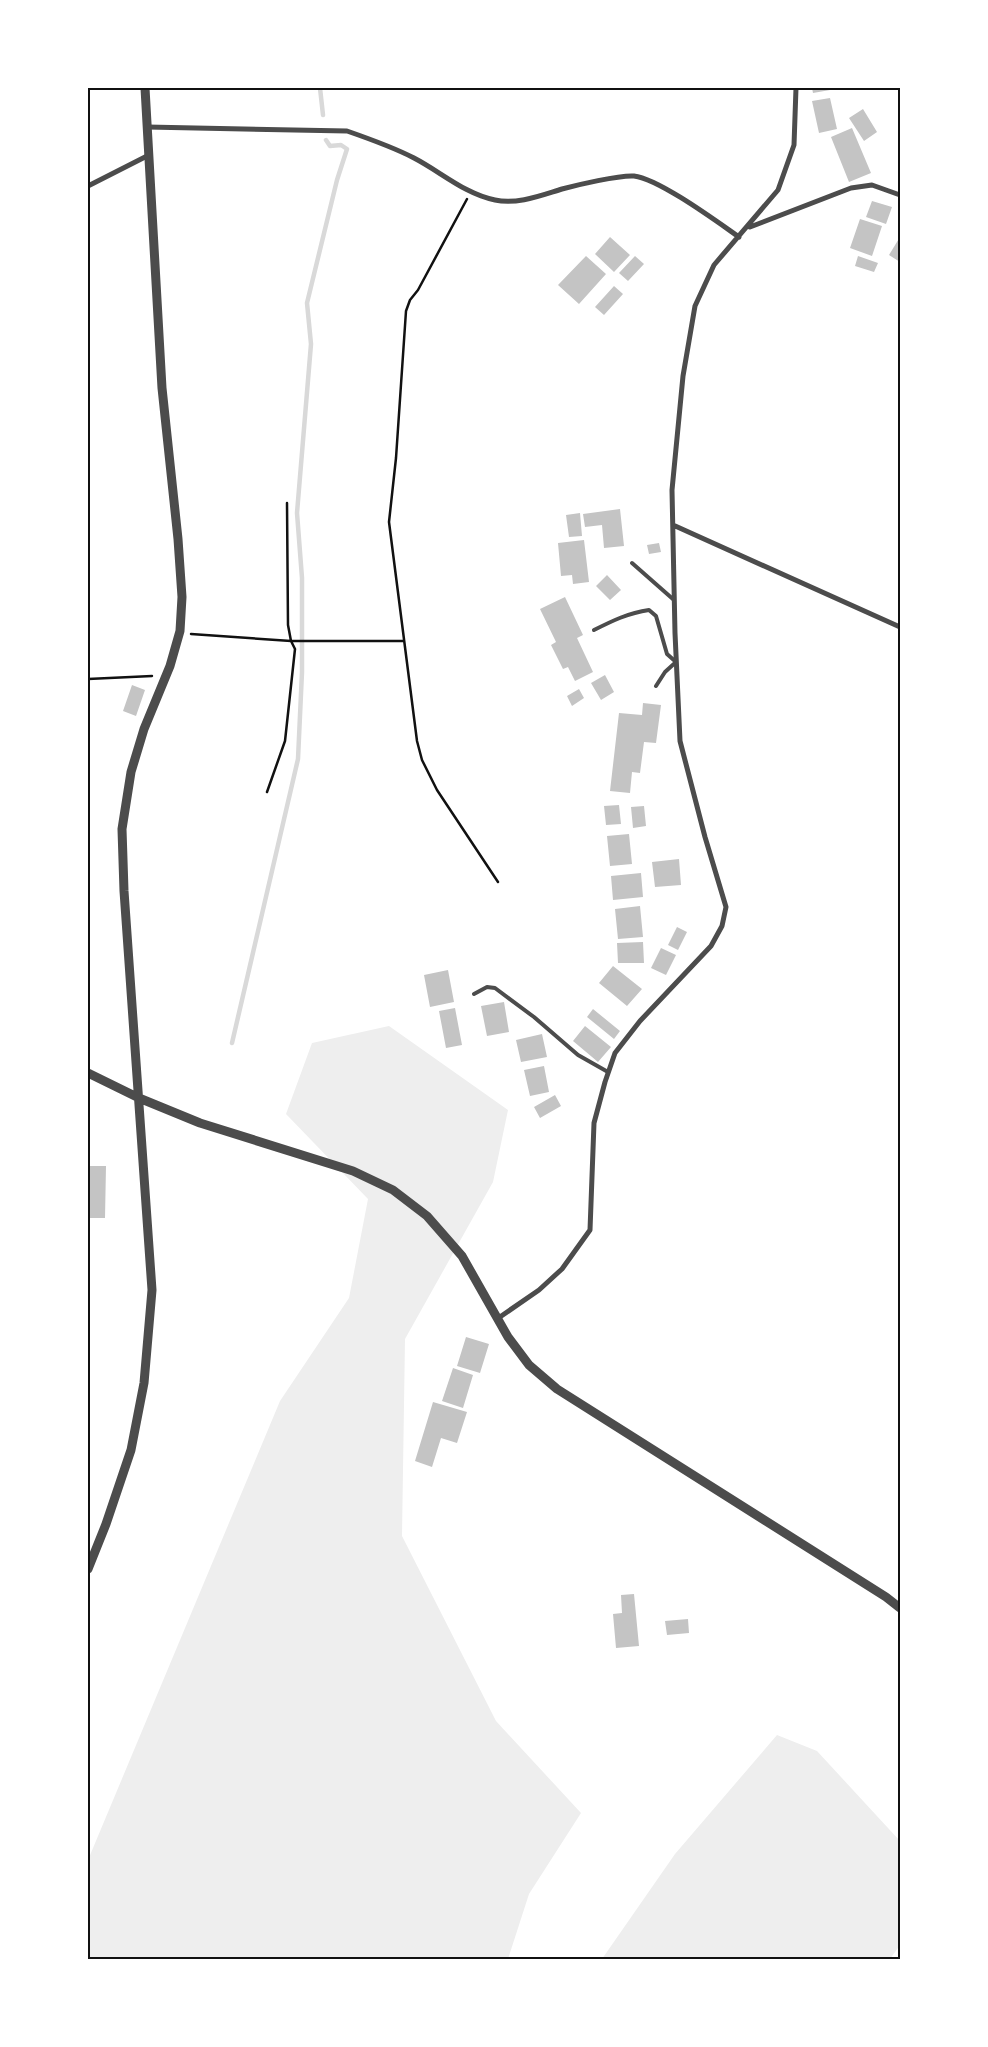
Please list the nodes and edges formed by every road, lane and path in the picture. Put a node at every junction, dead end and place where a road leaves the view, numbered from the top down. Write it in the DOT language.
graph roads {
  1 [pos="145,88"];
  2 [pos="796,88"];
  3 [pos="148,127"];
  4 [pos="149,155"];
  5 [pos="88,186"];
  6 [pos="471,191"];
  7 [pos="900,195"];
  8 [pos="747,228"];
  9 [pos="739,237"];
  10 [pos="287,503"];
  11 [pos="673,525"];
  12 [pos="632,563"];
  13 [pos="674,600"];
  14 [pos="900,628"];
  15 [pos="594,630"];
  16 [pos="180,631"];
  17 [pos="291,641"];
  18 [pos="403,641"];
  19 [pos="676,662"];
  20 [pos="166,676"];
  21 [pos="88,679"];
  22 [pos="656,686"];
  23 [pos="268,792"];
  24 [pos="498,882"];
  25 [pos="474,994"];
  26 [pos="608,1072"];
  27 [pos="88,1073"];
  28 [pos="138,1098"];
  29 [pos="497,1319"];
  30 [pos="88,1569"];
  31 [pos="900,1608"];
  1 -- 3 [label="street"];
  2 -- 8 [label="street"];
  3 -- 4 [label="street"];
  3 -- 6 [label="street"];
  4 -- 5 [label="street"];
  4 -- 16 [label="street"];
  6 -- 9 [label="street"];
  6 -- 18 [label="path"];
  7 -- 8 [label="street"];
  8 -- 9 [label="street"];
  9 -- 11 [label="street"];
  10 -- 17 [label="path"];
  11 -- 13 [label="street"];
  11 -- 14 [label="street"];
  12 -- 13 [label="lane"];
  13 -- 19 [label="street"];
  15 -- 19 [label="lane"];
  16 -- 17 [label="path"];
  16 -- 20 [label="street"];
  17 -- 18 [label="path"];
  17 -- 23 [label="path"];
  18 -- 24 [label="path"];
  19 -- 22 [label="lane"];
  19 -- 26 [label="street"];
  20 -- 21 [label="path"];
  20 -- 28 [label="street"];
  25 -- 26 [label="lane"];
  26 -- 29 [label="street"];
  27 -- 28 [label="street"];
  28 -- 29 [label="street"];
  28 -- 30 [label="street"];
  29 -- 31 [label="street"];
}
